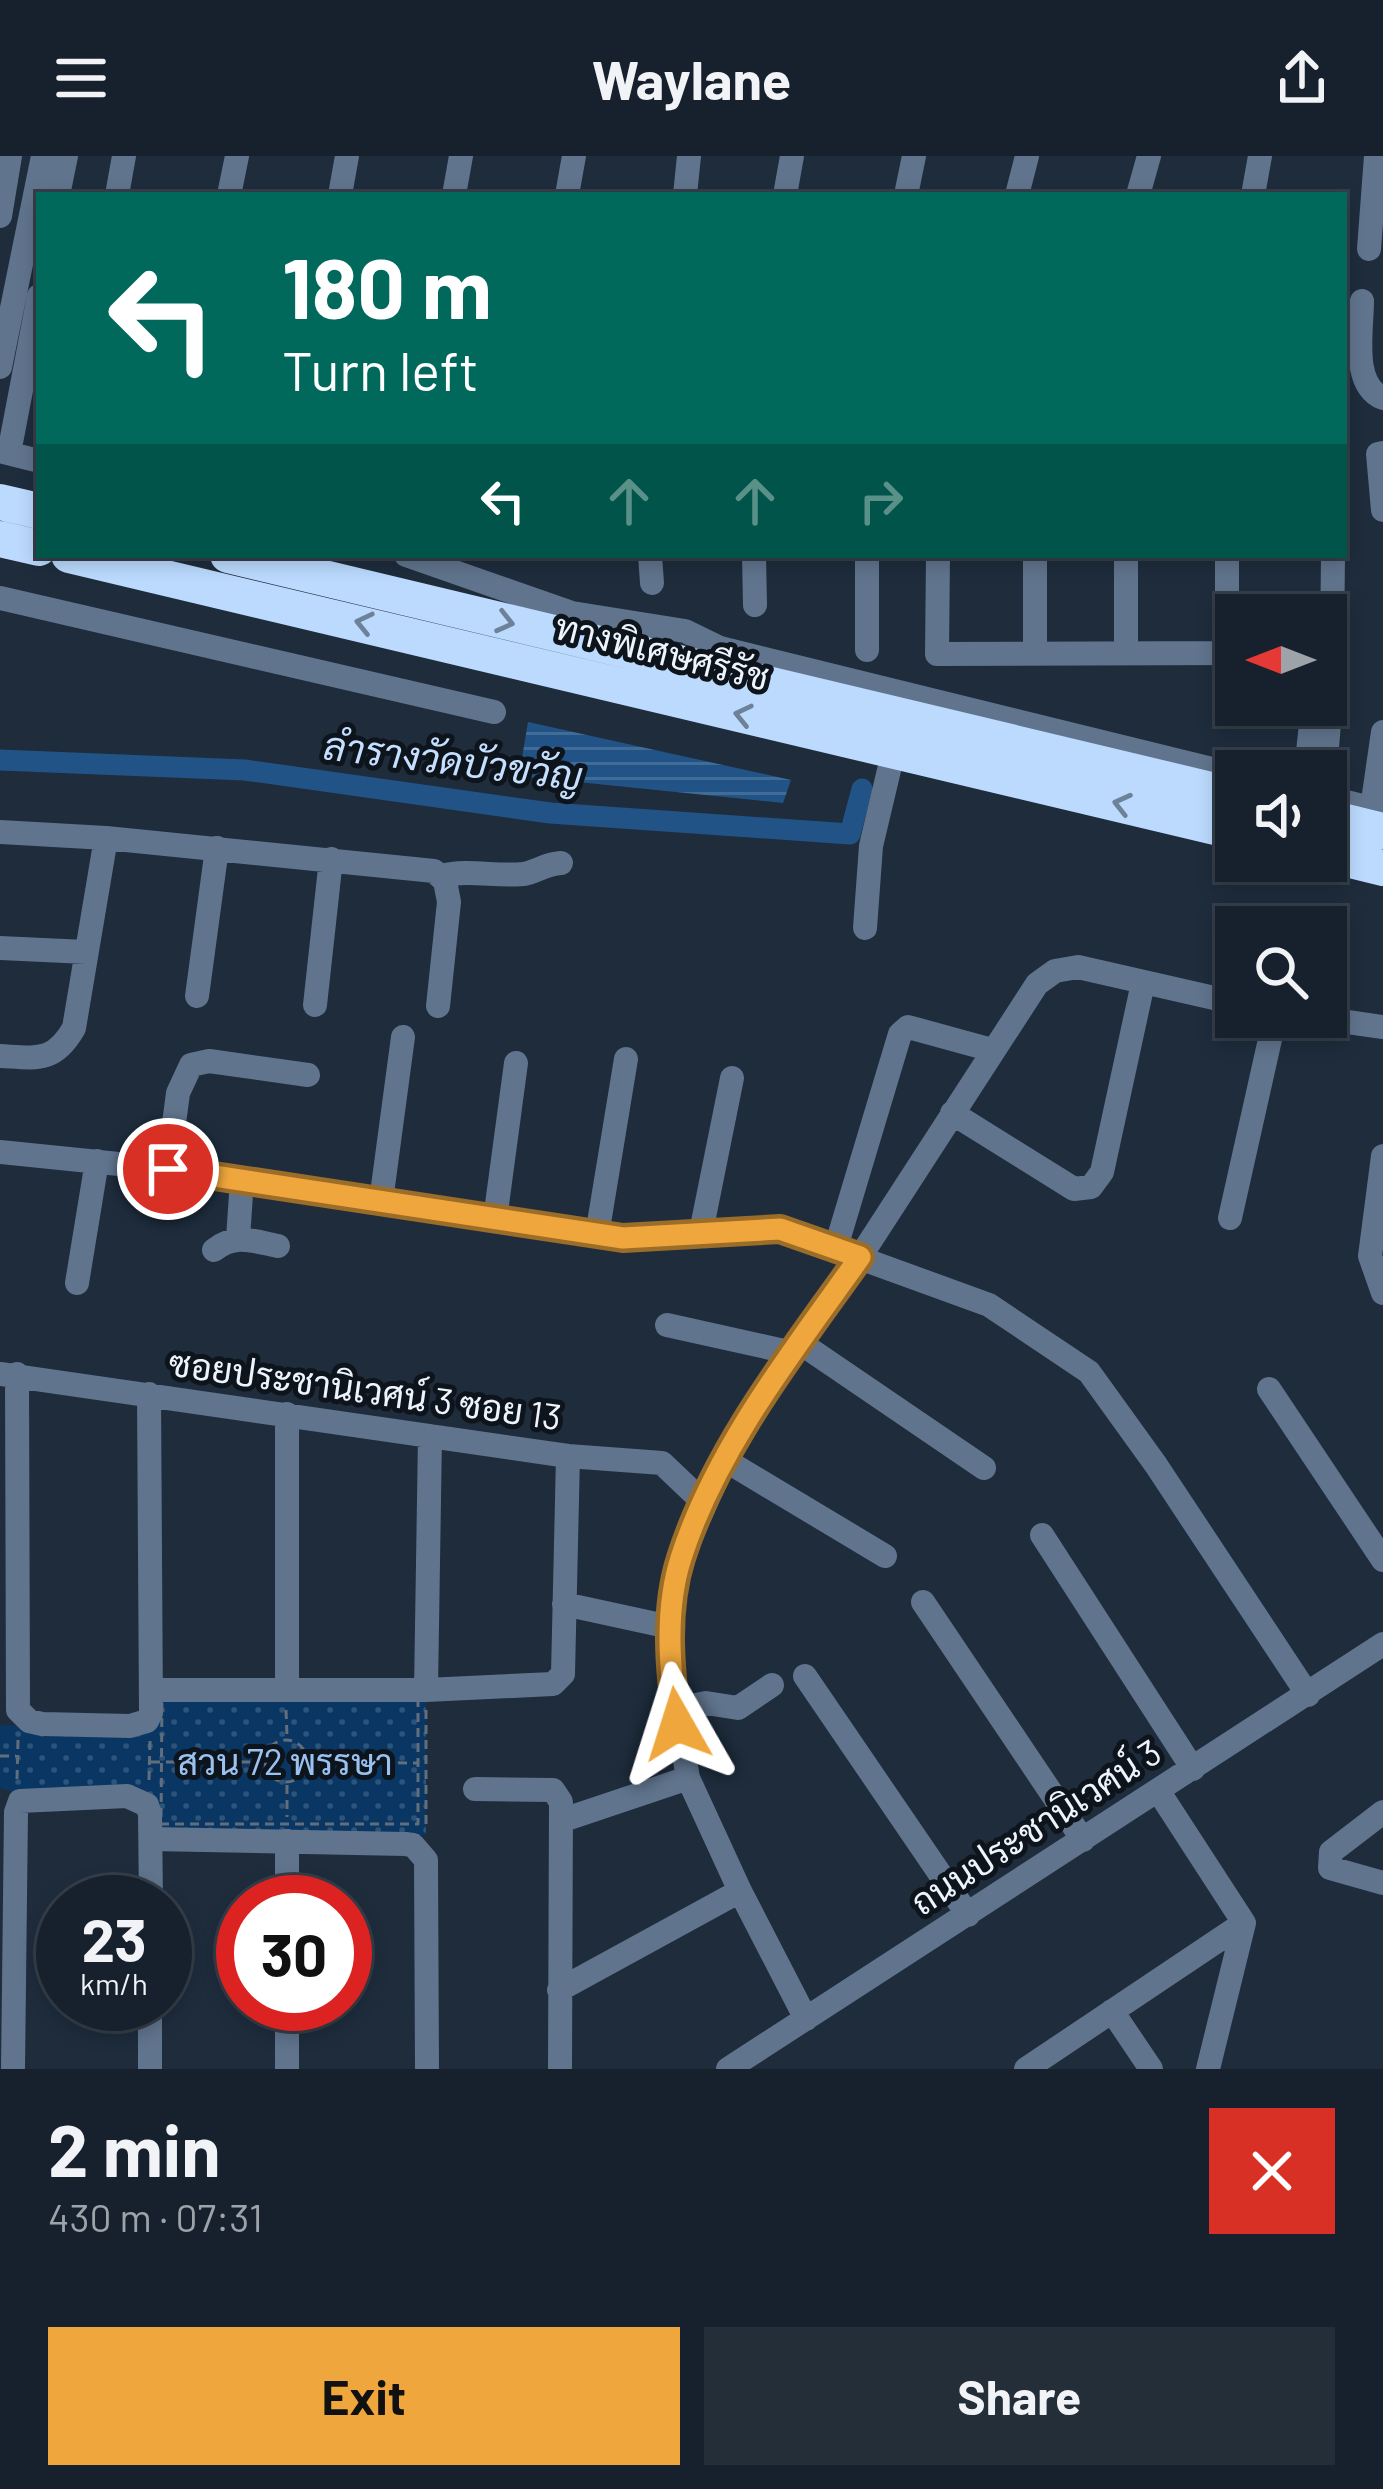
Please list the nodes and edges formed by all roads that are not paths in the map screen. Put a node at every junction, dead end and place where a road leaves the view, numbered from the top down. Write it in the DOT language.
graph roads {
  1 [pos="10,156"];
  2 [pos="43,156"];
  3 [pos="66,156"];
  4 [pos="124,156"];
  5 [pos="237,156"];
  6 [pos="347,156"];
  7 [pos="461,156"];
  8 [pos="574,156"];
  9 [pos="689,156"];
  10 [pos="792,156"];
  11 [pos="914,156"];
  12 [pos="1027,156"];
  13 [pos="1149,156"];
  14 [pos="1260,156"];
  15 [pos="1376,156"];
  16 [pos="3,184"];
  17 [pos="59,192"];
  18 [pos="118,192"];
  19 [pos="230,192"];
  20 [pos="341,192"];
  21 [pos="455,192"];
  22 [pos="568,192"];
  23 [pos="685,192"];
  24 [pos="786,192"];
  25 [pos="907,192"];
  26 [pos="1018,192"];
  27 [pos="1139,192"];
  28 [pos="1254,192"];
  29 [pos="0,216"];
  30 [pos="1369,249"];
  31 [pos="1362,301"];
  32 [pos="36,309"];
  33 [pos="0,368"];
  34 [pos="1383,398"];
  35 [pos="4,452"];
  36 [pos="1380,454"];
  37 [pos="36,460"];
  38 [pos="1382,496"];
  39 [pos="0,502"];
  40 [pos="36,510"];
  41 [pos="0,539"];
  42 [pos="36,547"];
  43 [pos="81,558"];
  44 [pos="241,558"];
  45 [pos="415,558"];
  46 [pos="650,558"];
  47 [pos="754,558"];
  48 [pos="867,558"];
  49 [pos="938,558"];
  50 [pos="1035,558"];
  51 [pos="1126,558"];
  52 [pos="1227,558"];
  53 [pos="1333,558"];
  54 [pos="652,583"];
  55 [pos="1229,594"];
  56 [pos="1331,594"];
  57 [pos="755,605"];
  58 [pos="2,607"];
  59 [pos="867,650"];
  60 [pos="1035,653"];
  61 [pos="1126,653"];
  62 [pos="1215,653"];
  63 [pos="494,712"];
  64 [pos="1383,732"];
  65 [pos="890,766"];
  66 [pos="1215,770"];
  67 [pos="1215,791"];
  68 [pos="1347,804"];
  69 [pos="1379,816"];
  70 [pos="1347,817"];
  71 [pos="1215,827"];
  72 [pos="0,832"];
  73 [pos="106,838"];
  74 [pos="217,848"];
  75 [pos="331,859"];
  76 [pos="1347,859"];
  77 [pos="561,863"];
  78 [pos="1383,868"];
  79 [pos="441,876"];
  80 [pos="865,928"];
  81 [pos="0,948"];
  82 [pos="86,952"];
  83 [pos="1143,983"];
  84 [pos="197,996"];
  85 [pos="1215,998"];
  86 [pos="315,1005"];
  87 [pos="439,1006"];
  88 [pos="1347,1022"];
  89 [pos="1383,1027"];
  90 [pos="403,1037"];
  91 [pos="1270,1038"];
  92 [pos="992,1050"];
  93 [pos="0,1056"];
  94 [pos="626,1059"];
  95 [pos="516,1063"];
  96 [pos="308,1076"];
  97 [pos="732,1078"];
  98 [pos="952,1113"];
  99 [pos="0,1152"];
  100 [pos="1383,1156"];
  101 [pos="97,1161"];
  102 [pos="168,1169"];
  103 [pos="242,1180"];
  104 [pos="381,1202"];
  105 [pos="1230,1218"];
  106 [pos="496,1219"];
  107 [pos="701,1232"];
  108 [pos="597,1234"];
  109 [pos="238,1238"];
  110 [pos="278,1246"];
  111 [pos="214,1250"];
  112 [pos="848,1252"];
  113 [pos="77,1283"];
  114 [pos="1383,1293"];
  115 [pos="667,1324"];
  116 [pos="796,1348"];
  117 [pos="8,1374"];
  118 [pos="1269,1389"];
  119 [pos="149,1394"];
  120 [pos="287,1414"];
  121 [pos="430,1436"];
  122 [pos="568,1456"];
  123 [pos="725,1460"];
  124 [pos="984,1468"];
  125 [pos="704,1503"];
  126 [pos="1042,1535"];
  127 [pos="885,1556"];
  128 [pos="1383,1560"];
  129 [pos="923,1602"];
  130 [pos="564,1604"];
  131 [pos="670,1627"];
  132 [pos="1383,1644"];
  133 [pos="805,1676"];
  134 [pos="772,1685"];
  135 [pos="152,1690"];
  136 [pos="426,1690"];
  137 [pos="286,1694"];
  138 [pos="1308,1695"];
  139 [pos="675,1709"];
  140 [pos="1192,1768"];
  141 [pos="688,1778"];
  142 [pos="475,1789"];
  143 [pos="1159,1792"];
  144 [pos="1383,1812"];
  145 [pos="563,1820"];
  146 [pos="287,1833"];
  147 [pos="151,1839"];
  148 [pos="1083,1840"];
  149 [pos="151,1875"];
  150 [pos="287,1875"];
  151 [pos="1383,1883"];
  152 [pos="740,1892"];
  153 [pos="968,1915"];
  154 [pos="1244,1924"];
  155 [pos="559,1990"];
  156 [pos="1112,2011"];
  157 [pos="806,2019"];
  158 [pos="150,2031"];
  159 [pos="287,2031"];
  160 [pos="13,2069"];
  161 [pos="150,2069"];
  162 [pos="287,2069"];
  163 [pos="427,2069"];
  164 [pos="560,2069"];
  165 [pos="728,2069"];
  166 [pos="1026,2069"];
  167 [pos="1151,2069"];
  168 [pos="1208,2069"];
  1 -- 16 [label="street"];
  2 -- 33 [label="street"];
  3 -- 17 [label="street"];
  4 -- 18 [label="street"];
  5 -- 19 [label="street"];
  6 -- 20 [label="street"];
  7 -- 21 [label="street"];
  8 -- 22 [label="street"];
  9 -- 23 [label="street"];
  10 -- 24 [label="street"];
  11 -- 25 [label="street"];
  12 -- 26 [label="street"];
  13 -- 27 [label="street"];
  14 -- 28 [label="street"];
  15 -- 30 [label="street"];
  16 -- 29 [label="street"];
  31 -- 34 [label="street"];
  32 -- 35 [label="street"];
  35 -- 37 [label="street"];
  36 -- 38 [label="street"];
  39 -- 40 [label="highway"];
  41 -- 42 [label="highway"];
  71 -- 43 [label="highway, ทางพิเศษศรีรัช, one-way"];
  44 -- 67 [label="highway, ทางพิเศษศรีรัช, one-way"];
  45 -- 66 [label="street"];
  46 -- 54 [label="street"];
  47 -- 57 [label="street"];
  48 -- 59 [label="street"];
  49 -- 60 [label="street"];
  50 -- 60 [label="street"];
  51 -- 61 [label="street"];
  52 -- 55 [label="street"];
  53 -- 56 [label="street"];
  58 -- 63 [label="street"];
  60 -- 61 [label="street"];
  61 -- 62 [label="street"];
  64 -- 69 [label="street"];
  65 -- 80 [label="street"];
  68 -- 69 [label="street"];
  69 -- 70 [label="highway"];
  72 -- 73 [label="street"];
  73 -- 74 [label="street"];
  73 -- 82 [label="street"];
  74 -- 75 [label="street"];
  74 -- 84 [label="street"];
  75 -- 79 [label="street"];
  75 -- 86 [label="street"];
  76 -- 78 [label="highway"];
  77 -- 79 [label="street"];
  79 -- 87 [label="street"];
  81 -- 82 [label="street"];
  82 -- 93 [label="street"];
  83 -- 85 [label="street"];
  83 -- 92 [label="street"];
  83 -- 98 [label="street"];
  88 -- 89 [label="street"];
  90 -- 104 [label="street"];
  91 -- 105 [label="street"];
  92 -- 98 [label="street"];
  92 -- 112 [label="street"];
  94 -- 108 [label="street"];
  95 -- 106 [label="street"];
  96 -- 102 [label="street"];
  97 -- 107 [label="street"];
  98 -- 112 [label="street"];
  99 -- 101 [label="street"];
  100 -- 114 [label="street"];
  101 -- 102 [label="street"];
  101 -- 113 [label="street"];
  102 -- 103 [label="street"];
  103 -- 104 [label="street"];
  103 -- 109 [label="street"];
  104 -- 106 [label="street"];
  106 -- 108 [label="street"];
  107 -- 108 [label="street"];
  107 -- 112 [label="street"];
  109 -- 110 [label="street"];
  109 -- 111 [label="street"];
  112 -- 116 [label="street"];
  112 -- 138 [label="street"];
  115 -- 116 [label="street"];
  116 -- 123 [label="street"];
  116 -- 124 [label="street"];
  117 -- 119 [label="street, ซอยประชานิเวศน์ 3 ซอย 13"];
  117 -- 135 [label="street"];
  118 -- 128 [label="street"];
  119 -- 120 [label="street, ซอยประชานิเวศน์ 3 ซอย 13"];
  119 -- 135 [label="street"];
  120 -- 121 [label="street, ซอยประชานิเวศน์ 3 ซอย 13"];
  120 -- 137 [label="street"];
  121 -- 122 [label="street, ซอยประชานิเวศน์ 3 ซอย 13"];
  121 -- 136 [label="street"];
  122 -- 125 [label="street, ซอยประชานิเวศน์ 3 ซอย 13"];
  122 -- 130 [label="street"];
  123 -- 125 [label="street"];
  123 -- 127 [label="street"];
  125 -- 131 [label="street"];
  126 -- 140 [label="street"];
  129 -- 148 [label="street"];
  130 -- 131 [label="street"];
  130 -- 136 [label="street"];
  131 -- 139 [label="street"];
  132 -- 138 [label="street, ถนนประชานิเวศน์ 3"];
  133 -- 153 [label="street"];
  134 -- 139 [label="street"];
  135 -- 137 [label="street"];
  136 -- 137 [label="street"];
  138 -- 140 [label="street, ถนนประชานิเวศน์ 3"];
  139 -- 141 [label="street"];
  140 -- 143 [label="street, ถนนประชานิเวศน์ 3"];
  141 -- 145 [label="street"];
  141 -- 152 [label="street"];
  142 -- 145 [label="street"];
  143 -- 148 [label="street, ถนนประชานิเวศน์ 3"];
  143 -- 154 [label="street"];
  144 -- 151 [label="street"];
  145 -- 155 [label="street"];
  146 -- 147 [label="street"];
  146 -- 150 [label="street"];
  146 -- 163 [label="street"];
  147 -- 149 [label="street"];
  147 -- 160 [label="street"];
  148 -- 153 [label="street, ถนนประชานิเวศน์ 3"];
  152 -- 155 [label="street"];
  152 -- 157 [label="street"];
  153 -- 157 [label="street, ถนนประชานิเวศน์ 3"];
  154 -- 156 [label="street"];
  154 -- 168 [label="street"];
  155 -- 164 [label="street"];
  156 -- 166 [label="street"];
  156 -- 167 [label="street"];
  157 -- 165 [label="street, ถนนประชานิเวศน์ 3"];
  158 -- 161 [label="street"];
  159 -- 162 [label="street"];
}
